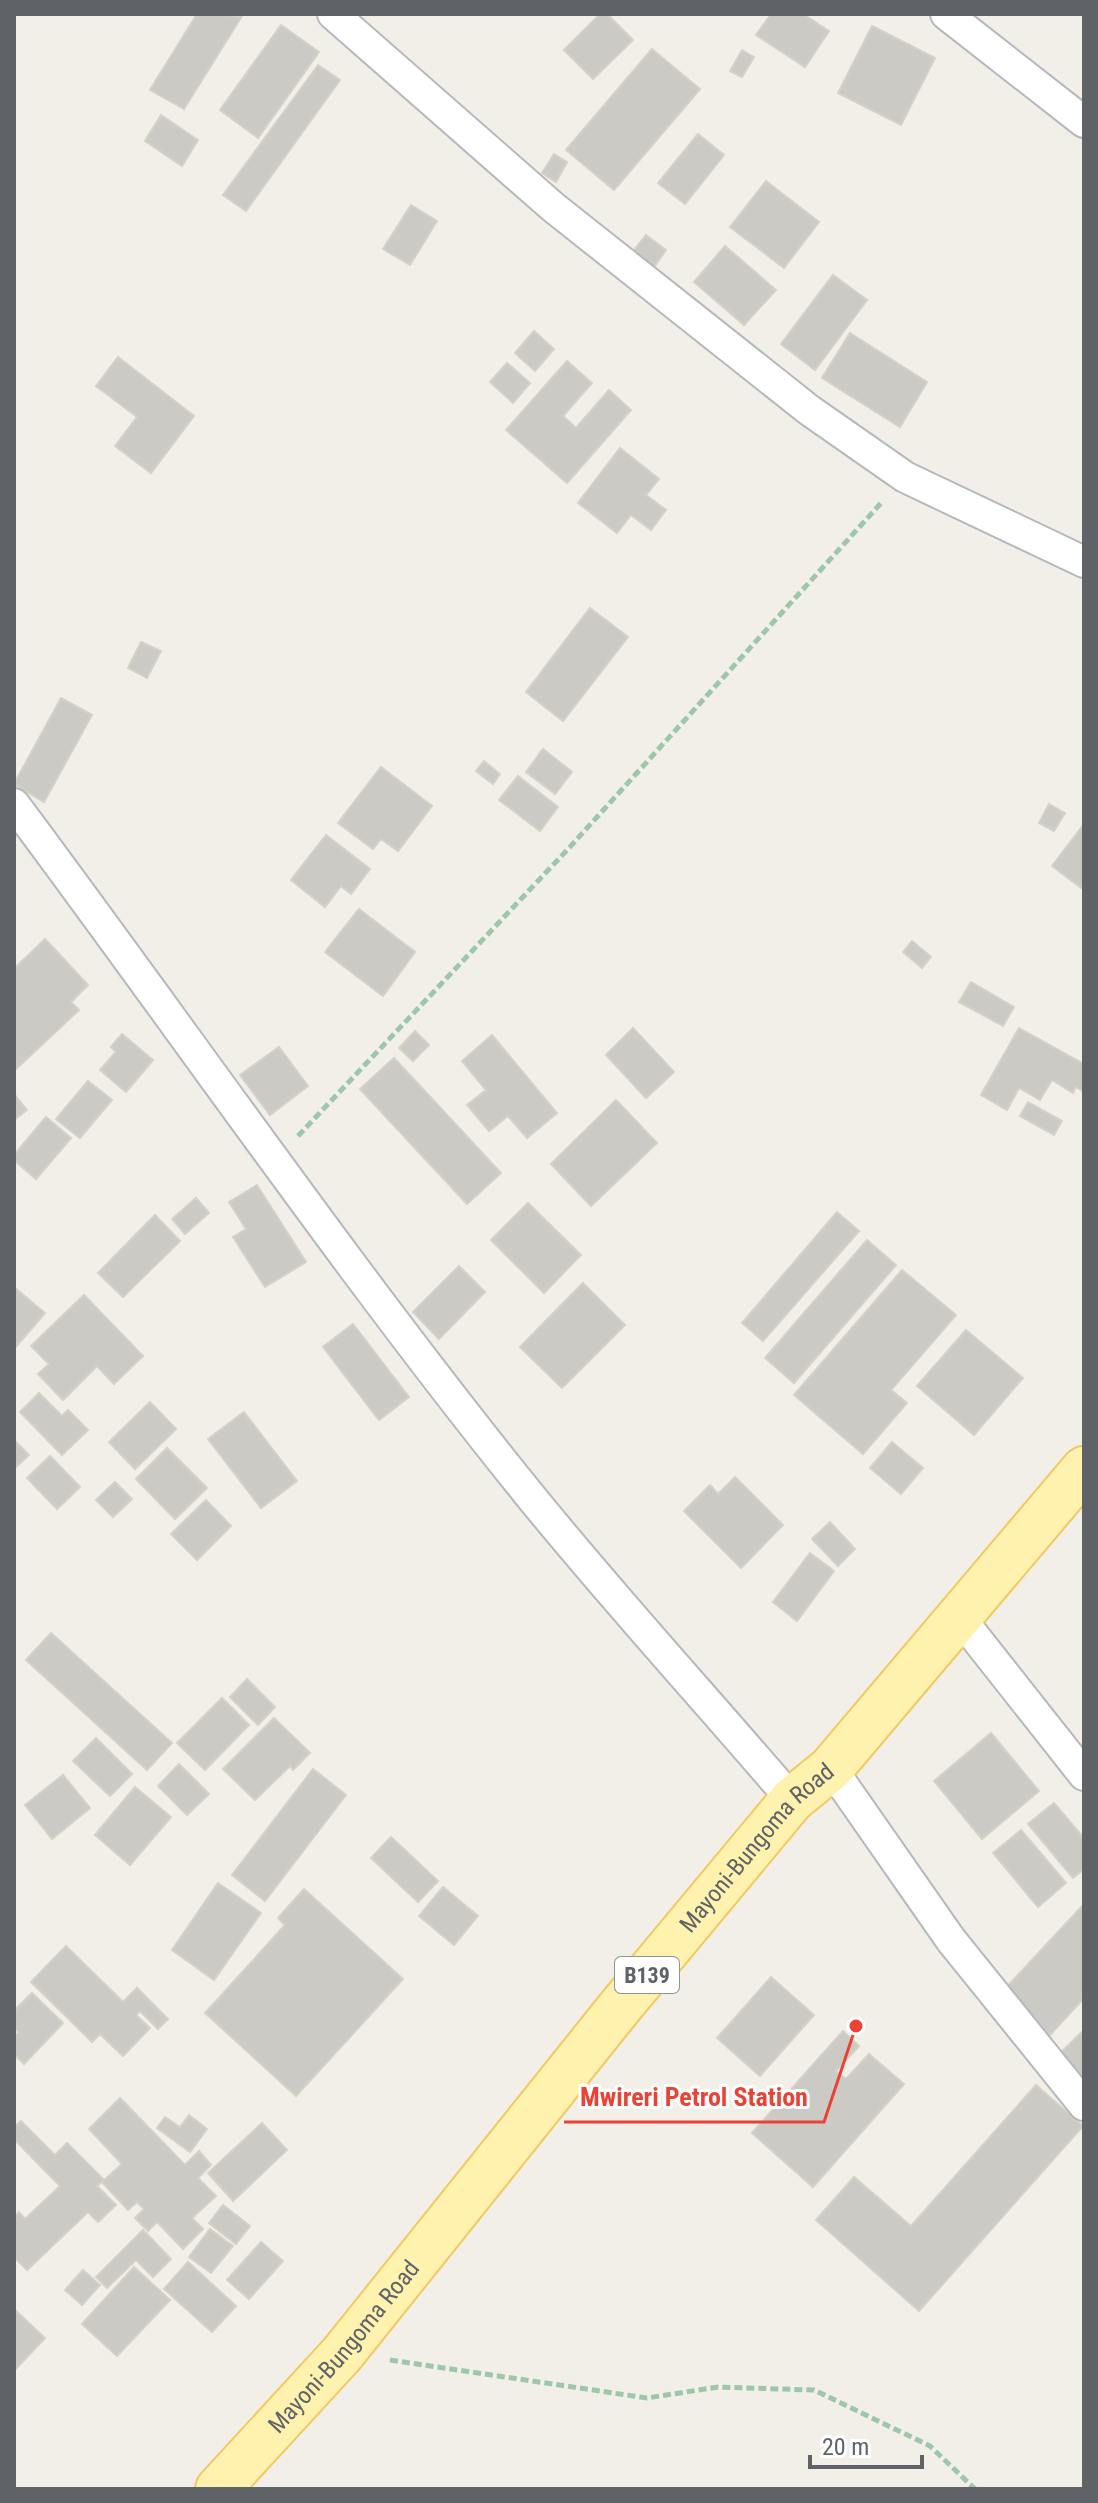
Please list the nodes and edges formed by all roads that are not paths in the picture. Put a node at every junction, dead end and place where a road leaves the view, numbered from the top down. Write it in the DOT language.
graph roads {
  1 [pos="333,14"];
  2 [pos="946,14"];
  3 [pos="1084,122"];
  4 [pos="1084,562"];
  5 [pos="14,804"];
  6 [pos="1084,1469"];
  7 [pos="960,1618"];
  8 [pos="831,1768"];
  9 [pos="1084,1775"];
  10 [pos="792,1800"];
  11 [pos="1084,2105"];
  12 [pos="218,2489"];
  1 -- 4 [label="street"];
  2 -- 3 [label="street"];
  5 -- 10 [label="street"];
  6 -- 7 [label="main road, Mayoni-Bungoma Road / B139"];
  7 -- 8 [label="main road, Mayoni-Bungoma Road / B139"];
  7 -- 9 [label="street"];
  8 -- 10 [label="main road, Mayoni-Bungoma Road / B139"];
  8 -- 11 [label="street"];
  10 -- 12 [label="main road, Mayoni-Bungoma Road / B139"];
}
